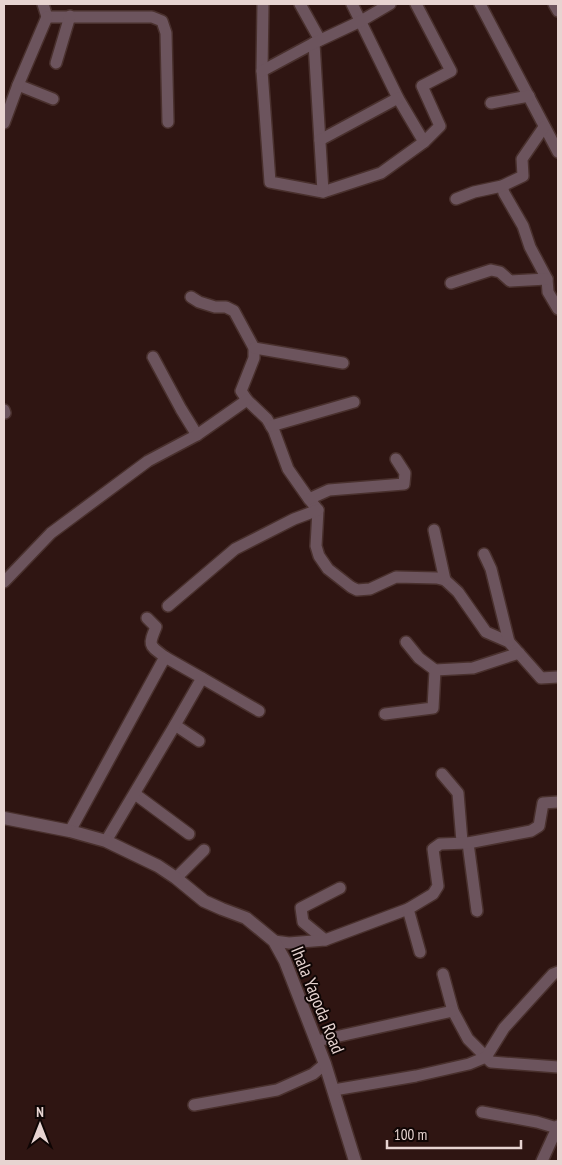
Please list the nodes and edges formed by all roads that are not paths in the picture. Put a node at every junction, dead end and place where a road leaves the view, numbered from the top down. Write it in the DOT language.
graph roads {
  1 [pos="43,4"];
  2 [pos="263,4"];
  3 [pos="300,4"];
  4 [pos="352,4"];
  5 [pos="390,4"];
  6 [pos="416,4"];
  7 [pos="480,4"];
  8 [pos="554,4"];
  9 [pos="558,11"];
  10 [pos="70,16"];
  11 [pos="47,17"];
  12 [pos="361,21"];
  13 [pos="317,41"];
  14 [pos="56,63"];
  15 [pos="262,71"];
  16 [pos="18,85"];
  17 [pos="530,96"];
  18 [pos="398,98"];
  19 [pos="53,99"];
  20 [pos="491,103"];
  21 [pos="168,122"];
  22 [pos="4,123"];
  23 [pos="544,126"];
  24 [pos="320,140"];
  25 [pos="424,142"];
  26 [pos="558,152"];
  27 [pos="502,186"];
  28 [pos="323,192"];
  29 [pos="456,199"];
  30 [pos="547,280"];
  31 [pos="451,282"];
  32 [pos="191,297"];
  33 [pos="558,309"];
  34 [pos="254,348"];
  35 [pos="153,357"];
  36 [pos="343,363"];
  37 [pos="247,400"];
  38 [pos="354,402"];
  39 [pos="271,426"];
  40 [pos="197,435"];
  41 [pos="396,459"];
  42 [pos="309,499"];
  43 [pos="318,510"];
  44 [pos="434,530"];
  45 [pos="484,554"];
  46 [pos="445,580"];
  47 [pos="4,582"];
  48 [pos="168,606"];
  49 [pos="147,618"];
  50 [pos="406,642"];
  51 [pos="509,642"];
  52 [pos="519,653"];
  53 [pos="165,656"];
  54 [pos="435,670"];
  55 [pos="558,677"];
  56 [pos="202,678"];
  57 [pos="259,711"];
  58 [pos="385,714"];
  59 [pos="175,726"];
  60 [pos="199,741"];
  61 [pos="442,774"];
  62 [pos="135,794"];
  63 [pos="558,802"];
  64 [pos="4,818"];
  65 [pos="70,831"];
  66 [pos="189,834"];
  67 [pos="106,841"];
  68 [pos="465,842"];
  69 [pos="204,850"];
  70 [pos="176,878"];
  71 [pos="340,888"];
  72 [pos="408,908"];
  73 [pos="477,911"];
  74 [pos="325,940"];
  75 [pos="274,941"];
  76 [pos="420,952"];
  77 [pos="558,972"];
  78 [pos="443,974"];
  79 [pos="453,1011"];
  80 [pos="316,1041"];
  81 [pos="486,1057"];
  82 [pos="325,1064"];
  83 [pos="558,1067"];
  84 [pos="334,1090"];
  85 [pos="194,1105"];
  86 [pos="482,1112"];
  87 [pos="557,1127"];
  88 [pos="355,1161"];
  89 [pos="542,1161"];
  1 -- 11 [label="street"];
  2 -- 15 [label="street"];
  3 -- 13 [label="street"];
  4 -- 12 [label="street"];
  5 -- 12 [label="street"];
  6 -- 25 [label="street"];
  7 -- 17 [label="street"];
  8 -- 9 [label="street"];
  10 -- 11 [label="street"];
  10 -- 14 [label="street"];
  10 -- 21 [label="street"];
  11 -- 16 [label="street"];
  12 -- 13 [label="street"];
  12 -- 18 [label="street"];
  13 -- 15 [label="street"];
  13 -- 24 [label="street"];
  15 -- 28 [label="street"];
  16 -- 19 [label="street"];
  16 -- 22 [label="street"];
  17 -- 20 [label="street"];
  17 -- 23 [label="street"];
  18 -- 24 [label="street"];
  18 -- 25 [label="street"];
  23 -- 26 [label="street"];
  23 -- 27 [label="street"];
  24 -- 28 [label="street"];
  25 -- 28 [label="street"];
  27 -- 29 [label="street"];
  27 -- 30 [label="street"];
  30 -- 31 [label="street"];
  30 -- 33 [label="street"];
  32 -- 34 [label="street"];
  34 -- 36 [label="street"];
  34 -- 37 [label="street"];
  35 -- 40 [label="street"];
  37 -- 39 [label="street"];
  37 -- 40 [label="street"];
  38 -- 39 [label="street"];
  39 -- 42 [label="street"];
  40 -- 47 [label="street"];
  41 -- 42 [label="street"];
  42 -- 43 [label="street"];
  43 -- 46 [label="street"];
  43 -- 48 [label="street"];
  44 -- 46 [label="street"];
  45 -- 51 [label="street"];
  46 -- 51 [label="street"];
  49 -- 53 [label="street"];
  50 -- 54 [label="street"];
  51 -- 52 [label="street"];
  52 -- 54 [label="street"];
  52 -- 55 [label="street"];
  53 -- 56 [label="street"];
  53 -- 65 [label="street"];
  54 -- 58 [label="street"];
  56 -- 57 [label="street"];
  56 -- 59 [label="street"];
  59 -- 60 [label="street"];
  59 -- 62 [label="street"];
  61 -- 68 [label="street"];
  62 -- 66 [label="street"];
  62 -- 67 [label="street"];
  63 -- 68 [label="street"];
  64 -- 65 [label="street, Ihala Yagoda Road"];
  65 -- 67 [label="street, Ihala Yagoda Road"];
  67 -- 70 [label="street, Ihala Yagoda Road"];
  68 -- 72 [label="street"];
  68 -- 73 [label="street"];
  69 -- 70 [label="street"];
  70 -- 75 [label="street, Ihala Yagoda Road"];
  71 -- 74 [label="street"];
  72 -- 74 [label="street"];
  72 -- 76 [label="street"];
  74 -- 75 [label="street"];
  75 -- 80 [label="street, Ihala Yagoda Road"];
  77 -- 81 [label="street"];
  78 -- 79 [label="street"];
  79 -- 80 [label="street"];
  79 -- 81 [label="street"];
  80 -- 82 [label="street, Ihala Yagoda Road"];
  81 -- 83 [label="street"];
  81 -- 84 [label="street"];
  82 -- 84 [label="street, Ihala Yagoda Road"];
  82 -- 85 [label="street"];
  84 -- 88 [label="street, Ihala Yagoda Road"];
  86 -- 87 [label="street"];
  87 -- 89 [label="street"];
}
